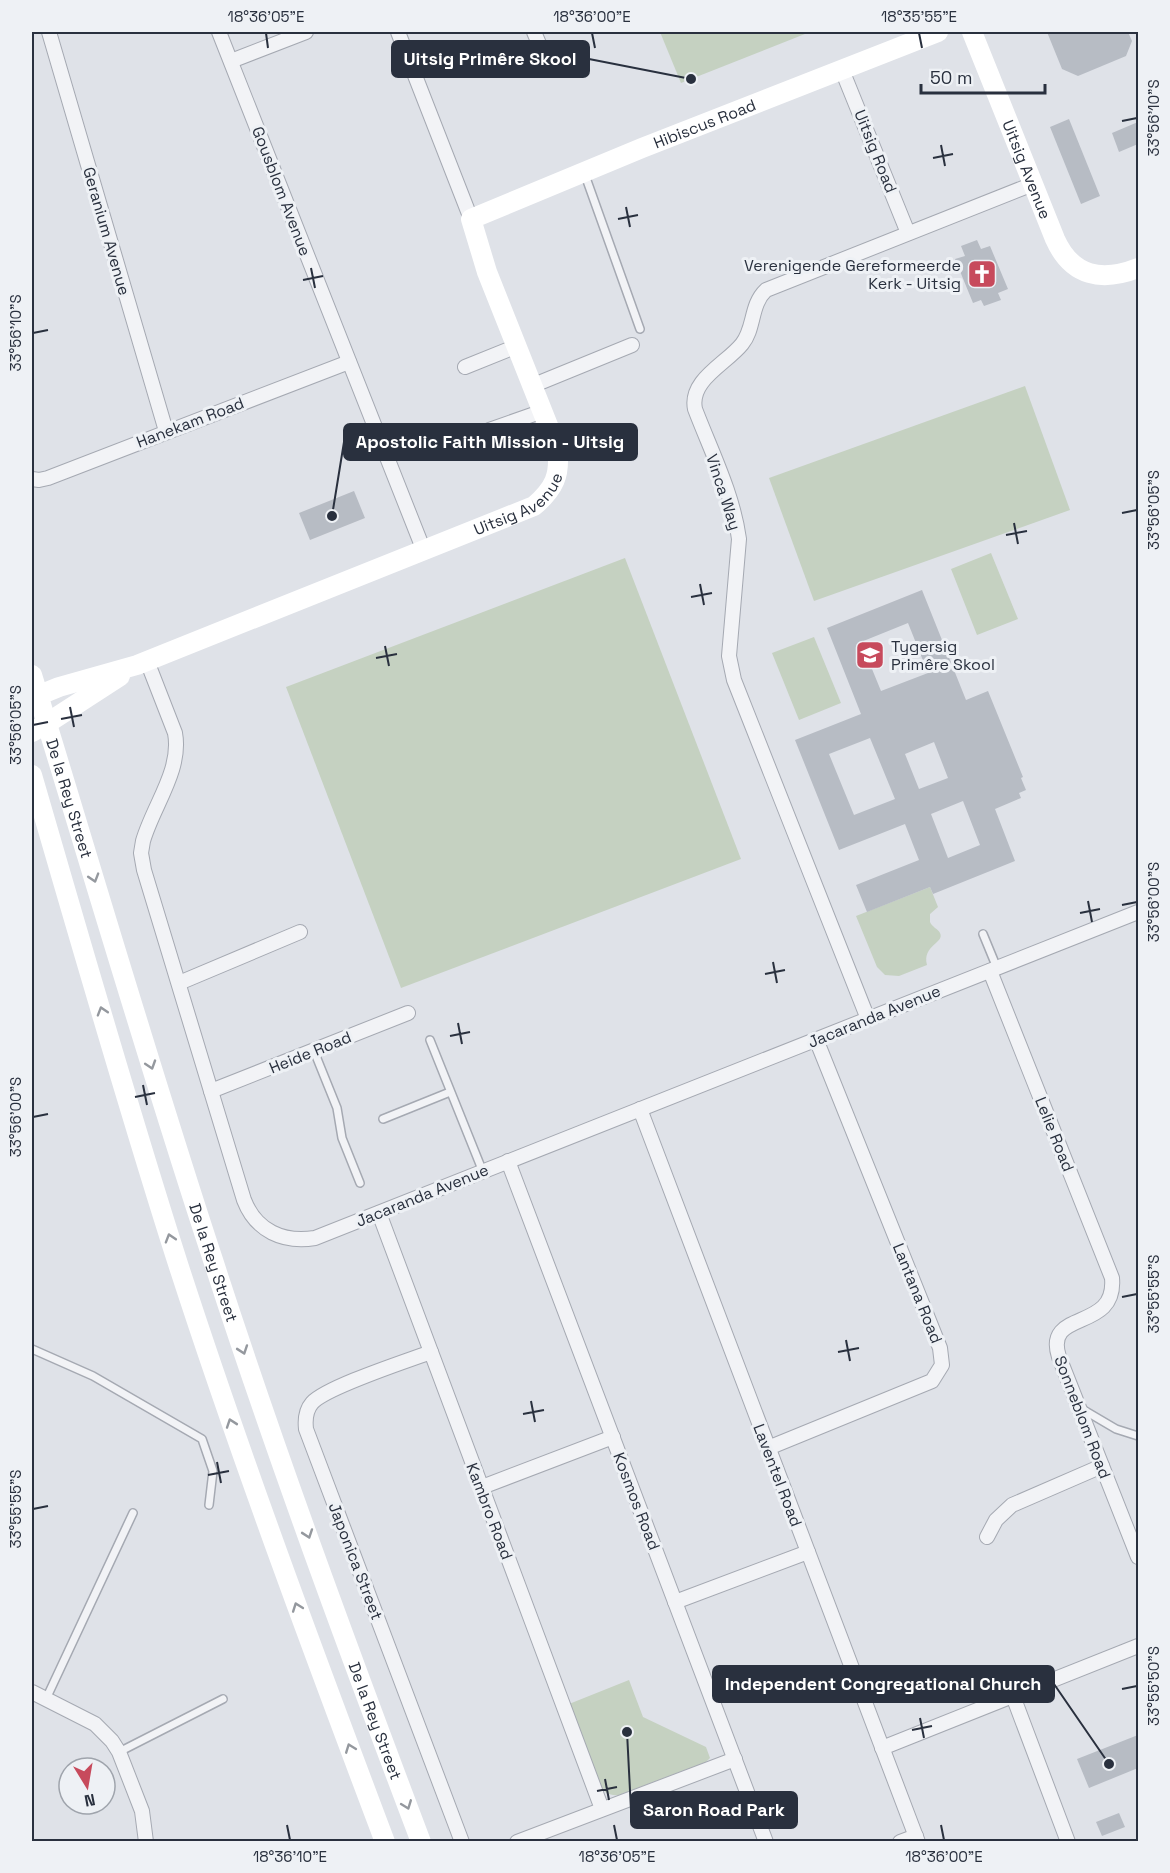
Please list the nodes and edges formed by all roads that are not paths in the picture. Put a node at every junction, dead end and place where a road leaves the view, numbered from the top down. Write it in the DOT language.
graph roads {
  1 [pos="49,32"];
  2 [pos="219,32"];
  3 [pos="306,32"];
  4 [pos="398,32"];
  5 [pos="534,32"];
  6 [pos="938,32"];
  7 [pos="972,32"];
  8 [pos="540,46"];
  9 [pos="231,61"];
  10 [pos="842,70"];
  11 [pos="584,172"];
  12 [pos="1033,184"];
  13 [pos="471,219"];
  14 [pos="908,233"];
  15 [pos="1138,268"];
  16 [pos="640,329"];
  17 [pos="632,345"];
  18 [pos="517,346"];
  19 [pos="349,362"];
  20 [pos="465,367"];
  21 [pos="534,386"];
  22 [pos="543,411"];
  23 [pos="489,430"];
  24 [pos="166,431"];
  25 [pos="32,479"];
  26 [pos="424,551"];
  27 [pos="142,663"];
  28 [pos="32,675"];
  29 [pos="35,697"];
  30 [pos="39,728"];
  31 [pos="32,775"];
  32 [pos="1138,912"];
  33 [pos="300,932"];
  34 [pos="983,934"];
  35 [pos="993,969"];
  36 [pos="178,983"];
  37 [pos="408,1013"];
  38 [pos="868,1019"];
  39 [pos="816,1039"];
  40 [pos="430,1040"];
  41 [pos="314,1051"];
  42 [pos="211,1091"];
  43 [pos="450,1092"];
  44 [pos="640,1109"];
  45 [pos="383,1119"];
  46 [pos="508,1161"];
  47 [pos="483,1172"];
  48 [pos="360,1183"];
  49 [pos="379,1213"];
  50 [pos="1110,1299"];
  51 [pos="32,1349"];
  52 [pos="431,1352"];
  53 [pos="1079,1408"];
  54 [pos="1138,1436"];
  55 [pos="613,1437"];
  56 [pos="768,1448"];
  57 [pos="1102,1466"];
  58 [pos="482,1487"];
  59 [pos="209,1505"];
  60 [pos="133,1513"];
  61 [pos="987,1537"];
  62 [pos="808,1552"];
  63 [pos="1138,1557"];
  64 [pos="675,1602"];
  65 [pos="1138,1646"];
  66 [pos="32,1692"];
  67 [pos="1013,1696"];
  68 [pos="46,1699"];
  69 [pos="223,1699"];
  70 [pos="882,1748"];
  71 [pos="119,1752"];
  72 [pos="735,1759"];
  73 [pos="602,1809"];
  74 [pos="917,1839"];
  75 [pos="146,1842"];
  76 [pos="385,1842"];
  77 [pos="421,1842"];
  78 [pos="462,1842"];
  79 [pos="516,1842"];
  80 [pos="766,1842"];
  81 [pos="900,1842"];
  82 [pos="1068,1842"];
  1 -- 24 [label="street, Geranium Avenue"];
  2 -- 9 [label="street, Gousblom Avenue"];
  3 -- 9 [label="street"];
  4 -- 13 [label="street, Uitsig Avenue"];
  5 -- 8 [label="street"];
  6 -- 10 [label="main road, Hibiscus Road"];
  7 -- 12 [label="main road, Uitsig Avenue"];
  9 -- 19 [label="street, Gousblom Avenue"];
  10 -- 11 [label="main road, Hibiscus Road"];
  10 -- 14 [label="street, Uitsig Road"];
  11 -- 13 [label="main road, Hibiscus Road"];
  11 -- 16 [label="lane"];
  12 -- 14 [label="street, Vinca Way"];
  12 -- 15 [label="main road, Uitsig Avenue"];
  13 -- 18 [label="main road, Uitsig Avenue"];
  14 -- 38 [label="street, Vinca Way"];
  17 -- 21 [label="street"];
  18 -- 20 [label="street"];
  18 -- 21 [label="main road, Uitsig Avenue"];
  19 -- 24 [label="street, Hanekam Road"];
  19 -- 26 [label="street, Gousblom Avenue"];
  21 -- 22 [label="main road, Uitsig Avenue"];
  22 -- 23 [label="street"];
  22 -- 26 [label="main road, Uitsig Avenue"];
  24 -- 25 [label="street, Hanekam Road"];
  26 -- 27 [label="main road, Uitsig Avenue"];
  27 -- 29 [label="main road, Uitsig Avenue"];
  27 -- 30 [label="main road, Uitsig Avenue"];
  27 -- 36 [label="street, Jacaranda Avenue"];
  28 -- 29 [label="main road, De la Rey Street"];
  29 -- 30 [label="main road, De la Rey Street"];
  30 -- 77 [label="main road, De la Rey Street, one-way"];
  76 -- 31 [label="main road, De la Rey Street, one-way"];
  32 -- 35 [label="street, Jacaranda Avenue"];
  33 -- 36 [label="street"];
  34 -- 35 [label="lane"];
  35 -- 38 [label="street, Jacaranda Avenue"];
  35 -- 50 [label="street, Lelie Road"];
  36 -- 42 [label="street, Jacaranda Avenue"];
  37 -- 41 [label="street, Heide Road"];
  38 -- 39 [label="street, Jacaranda Avenue"];
  39 -- 44 [label="street, Jacaranda Avenue"];
  39 -- 56 [label="street, Lantana Road"];
  40 -- 43 [label="lane"];
  41 -- 42 [label="street, Heide Road"];
  41 -- 48 [label="lane"];
  42 -- 49 [label="street, Jacaranda Avenue"];
  43 -- 45 [label="lane"];
  43 -- 47 [label="lane"];
  44 -- 46 [label="street, Jacaranda Avenue"];
  44 -- 56 [label="street, Laventel Road"];
  46 -- 47 [label="street, Jacaranda Avenue"];
  46 -- 55 [label="street, Kosmos Road"];
  47 -- 49 [label="street, Jacaranda Avenue"];
  49 -- 52 [label="street, Kambro Road"];
  50 -- 53 [label="street, Sonneblom Road"];
  51 -- 59 [label="lane"];
  52 -- 58 [label="street, Kambro Road"];
  52 -- 78 [label="street, Japonica Street"];
  53 -- 54 [label="lane"];
  53 -- 57 [label="street, Sonneblom Road"];
  55 -- 58 [label="street"];
  55 -- 64 [label="street, Kosmos Road"];
  56 -- 62 [label="street, Laventel Road"];
  57 -- 61 [label="street"];
  57 -- 63 [label="street, Sonneblom Road"];
  58 -- 73 [label="street, Kambro Road"];
  60 -- 68 [label="lane"];
  62 -- 64 [label="street"];
  62 -- 70 [label="street, Laventel Road"];
  64 -- 72 [label="street, Kosmos Road"];
  65 -- 67 [label="street"];
  66 -- 68 [label="street"];
  67 -- 70 [label="street"];
  67 -- 82 [label="street"];
  68 -- 71 [label="street"];
  69 -- 71 [label="lane"];
  70 -- 74 [label="street, Laventel Road"];
  71 -- 75 [label="street"];
  72 -- 73 [label="street"];
  72 -- 80 [label="street, Kosmos Road"];
  73 -- 79 [label="street"];
  74 -- 81 [label="street"];
}
